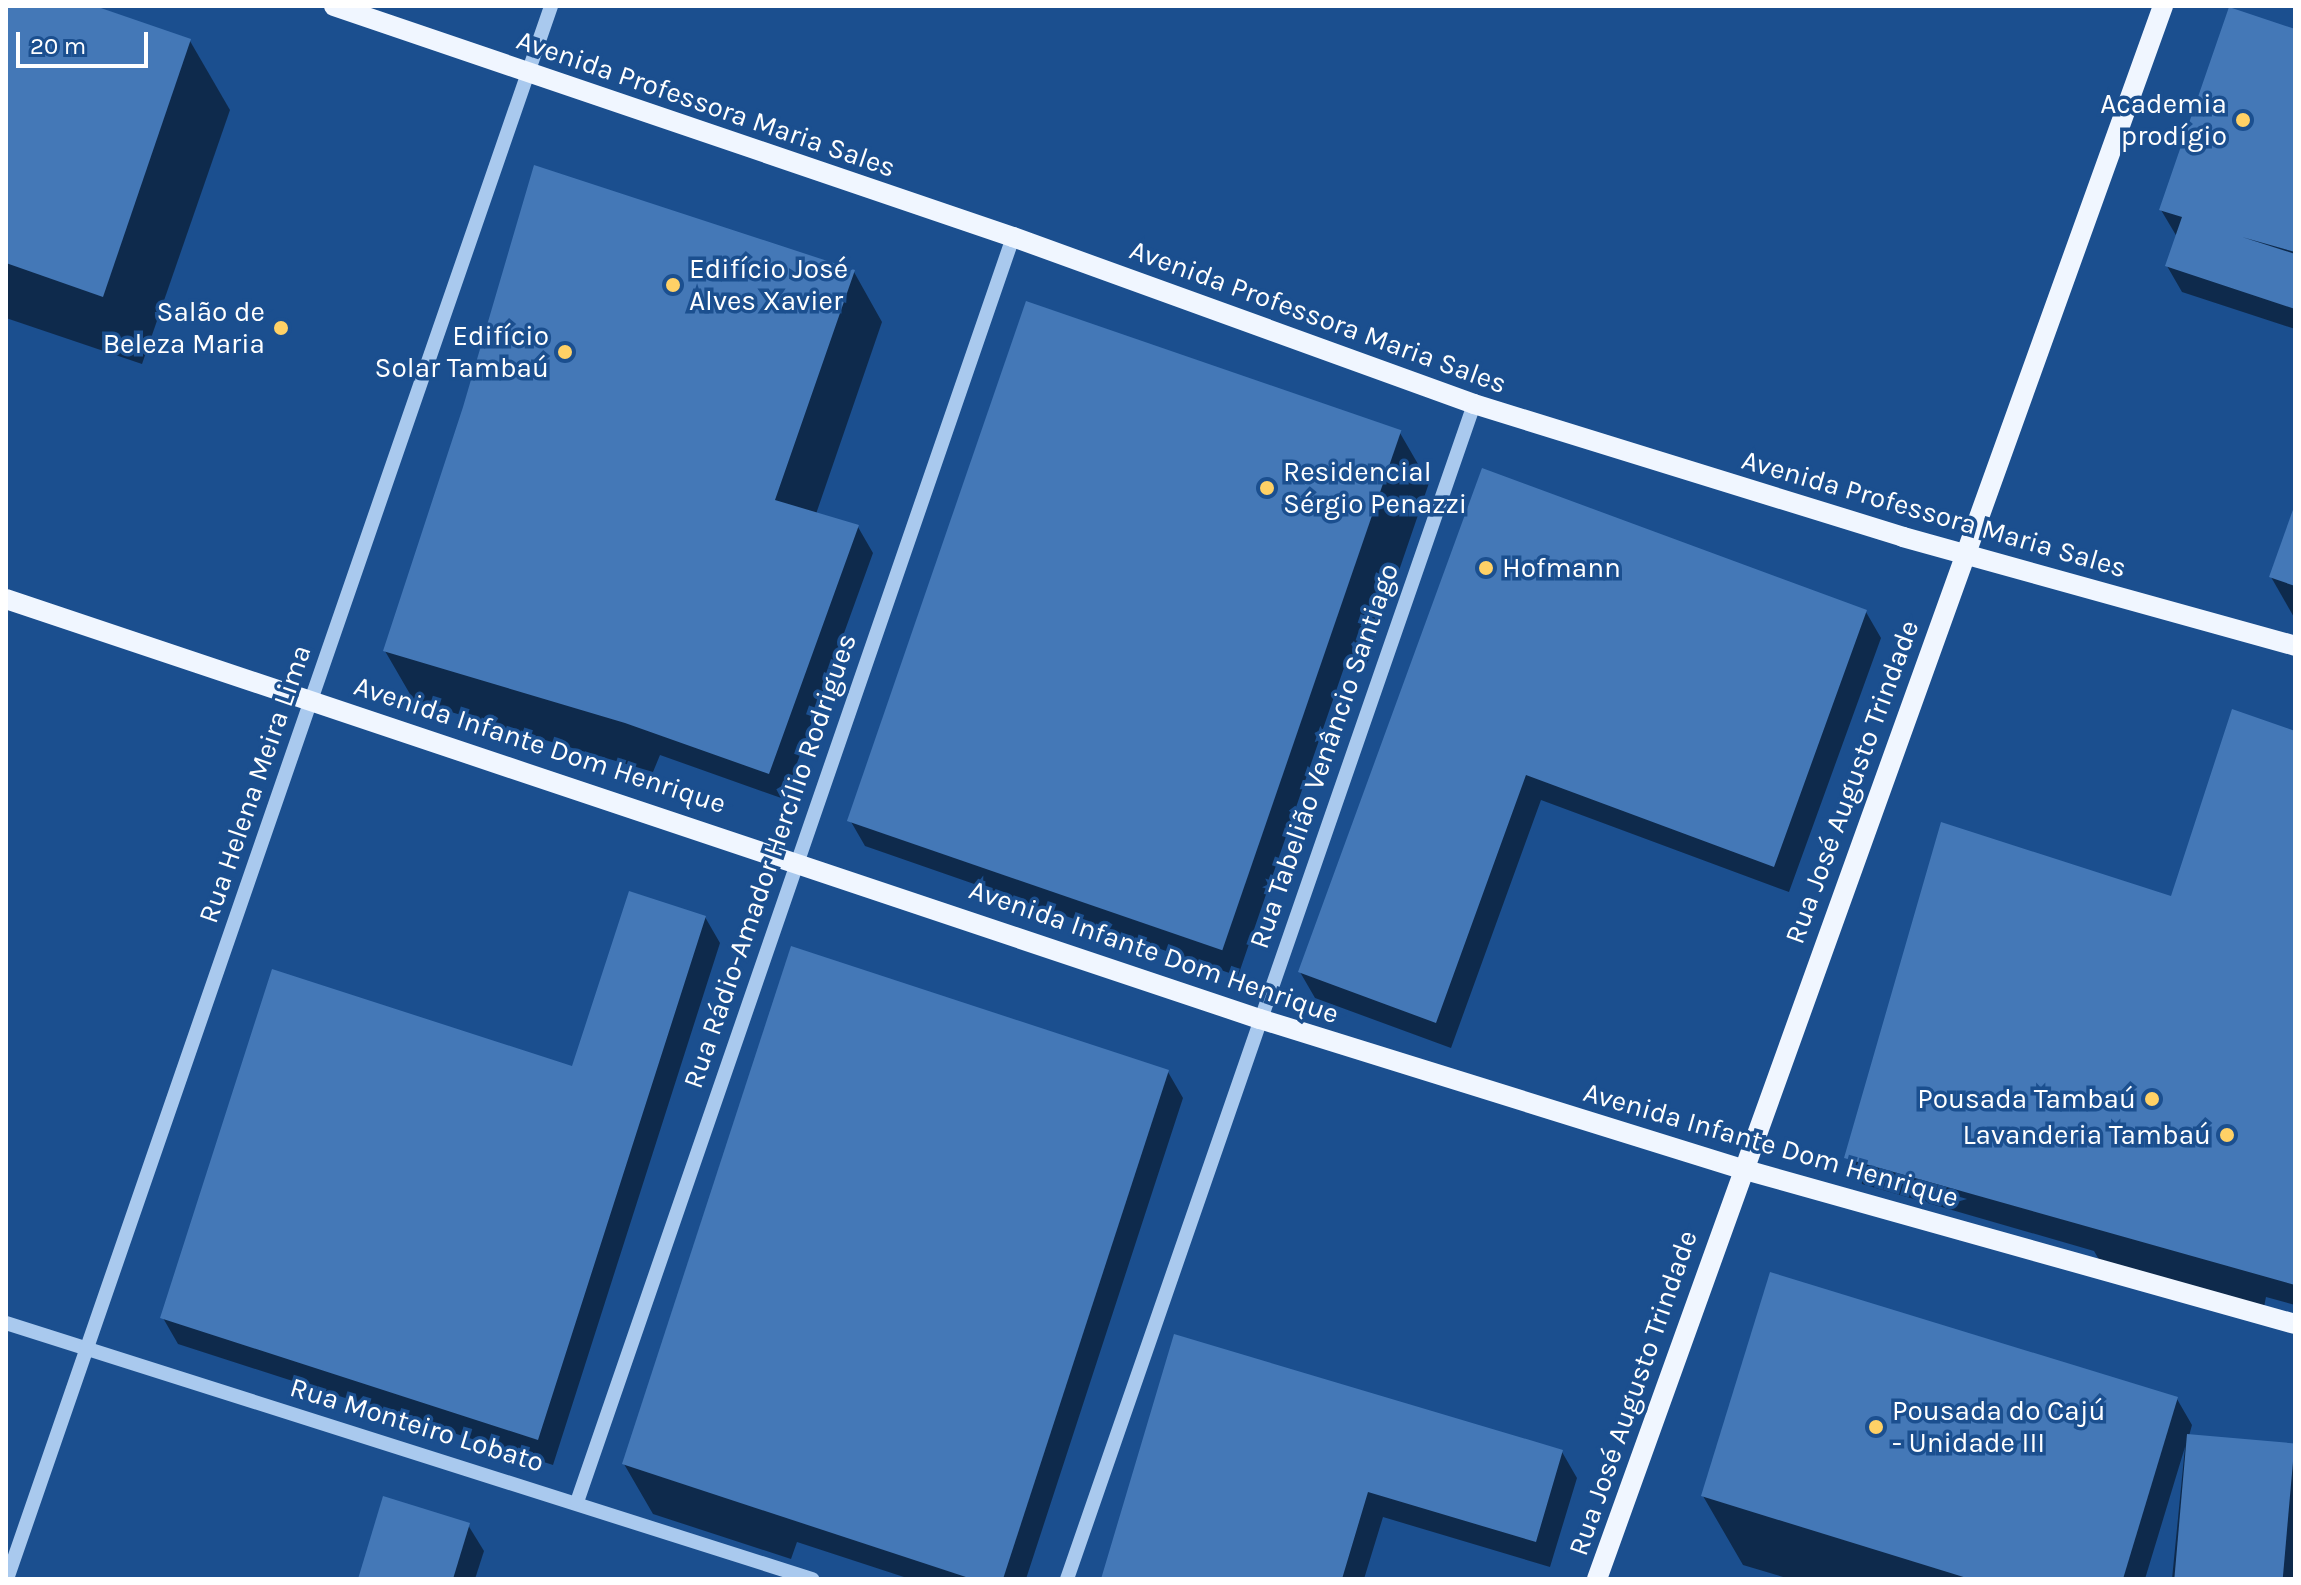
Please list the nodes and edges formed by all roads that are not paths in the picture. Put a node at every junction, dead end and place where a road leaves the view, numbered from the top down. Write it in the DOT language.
graph roads {
  1 [pos="334,6"];
  2 [pos="551,6"];
  3 [pos="2163,6"];
  4 [pos="528,74"];
  5 [pos="1013,237"];
  6 [pos="1474,404"];
  7 [pos="1967,556"];
  8 [pos="6,599"];
  9 [pos="2295,646"];
  10 [pos="313,699"];
  11 [pos="798,860"];
  12 [pos="1260,1019"];
  13 [pos="1742,1169"];
  14 [pos="6,1323"];
  15 [pos="2295,1324"];
  16 [pos="86,1349"];
  17 [pos="577,1502"];
  18 [pos="7,1579"];
  19 [pos="812,1579"];
  20 [pos="1067,1579"];
  21 [pos="1597,1579"];
  1 -- 4 [label="main road, Avenida Professora Maria Sales"];
  2 -- 4 [label="street, Rua Helena Meira Lima"];
  3 -- 7 [label="main road, Rua José Augusto Trindade"];
  4 -- 5 [label="main road, Avenida Professora Maria Sales"];
  4 -- 10 [label="street, Rua Helena Meira Lima"];
  5 -- 6 [label="main road, Avenida Professora Maria Sales"];
  5 -- 11 [label="street, Rua Rádio-Amador Hercílio Rodrigues"];
  6 -- 7 [label="main road, Avenida Professora Maria Sales"];
  6 -- 12 [label="street, Rua Tabelião Venâncio Santiago"];
  7 -- 9 [label="main road, Avenida Professora Maria Sales"];
  7 -- 13 [label="main road, Rua José Augusto Trindade"];
  8 -- 10 [label="main road, Avenida Infante Dom Henrique"];
  10 -- 11 [label="main road, Avenida Infante Dom Henrique"];
  10 -- 16 [label="street, Rua Helena Meira Lima"];
  11 -- 12 [label="main road, Avenida Infante Dom Henrique"];
  11 -- 17 [label="street, Rua Rádio-Amador Hercílio Rodrigues"];
  12 -- 13 [label="main road, Avenida Infante Dom Henrique"];
  12 -- 20 [label="street, Rua Tabelião Venâncio Santiago"];
  13 -- 15 [label="main road, Avenida Infante Dom Henrique"];
  13 -- 21 [label="main road, Rua José Augusto Trindade"];
  14 -- 16 [label="street, Rua Monteiro Lobato"];
  16 -- 17 [label="street, Rua Monteiro Lobato"];
  16 -- 18 [label="street, Rua Helena Meira Lima"];
  17 -- 19 [label="street, Rua Monteiro Lobato"];
}
